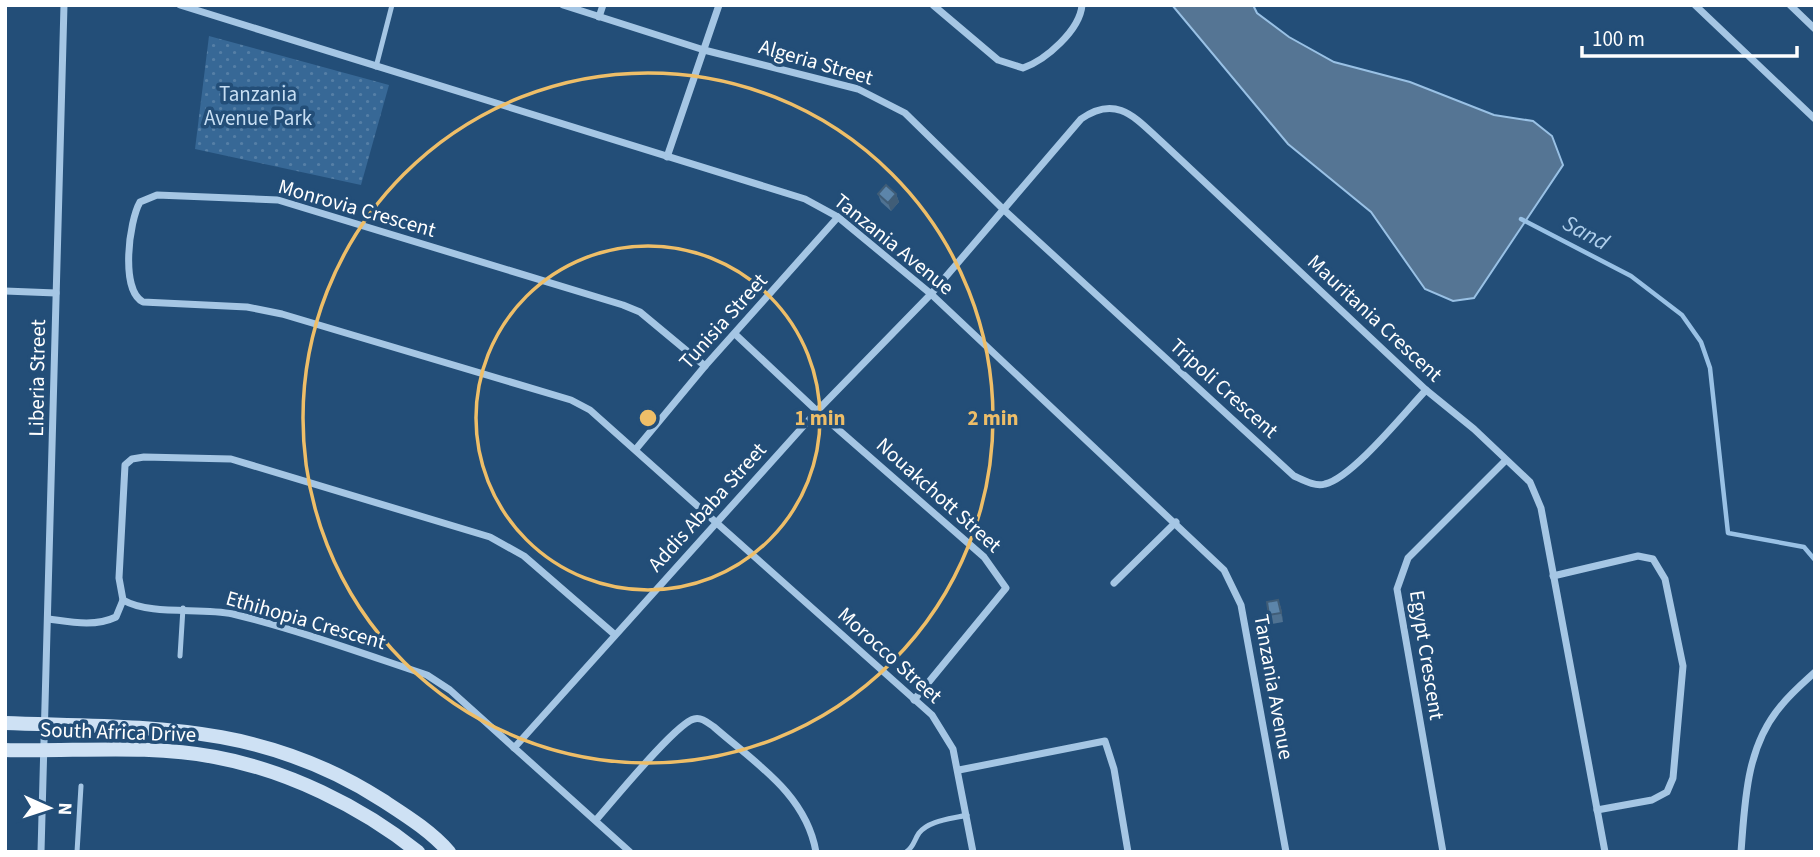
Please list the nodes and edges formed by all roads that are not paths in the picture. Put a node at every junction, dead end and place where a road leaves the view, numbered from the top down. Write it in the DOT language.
graph roads {
  1 [pos="64,5"];
  2 [pos="180,5"];
  3 [pos="392,5"];
  4 [pos="563,5"];
  5 [pos="603,5"];
  6 [pos="719,5"];
  7 [pos="933,5"];
  8 [pos="1082,5"];
  9 [pos="1695,5"];
  10 [pos="1790,5"];
  11 [pos="599,18"];
  12 [pos="1815,29"];
  13 [pos="704,50"];
  14 [pos="376,67"];
  15 [pos="1815,119"];
  16 [pos="667,157"];
  17 [pos="1003,209"];
  18 [pos="838,217"];
  19 [pos="5,291"];
  20 [pos="56,293"];
  21 [pos="931,294"];
  22 [pos="735,334"];
  23 [pos="705,366"];
  24 [pos="1426,390"];
  25 [pos="817,411"];
  26 [pos="636,449"];
  27 [pos="1506,461"];
  28 [pos="1176,522"];
  29 [pos="716,523"];
  30 [pos="1553,576"];
  31 [pos="1114,583"];
  32 [pos="123,600"];
  33 [pos="183,608"];
  34 [pos="48,620"];
  35 [pos="614,634"];
  36 [pos="180,656"];
  37 [pos="1815,672"];
  38 [pos="914,700"];
  39 [pos="5,723"];
  40 [pos="46,724"];
  41 [pos="514,748"];
  42 [pos="5,750"];
  43 [pos="44,751"];
  44 [pos="958,770"];
  45 [pos="81,786"];
  46 [pos="1597,810"];
  47 [pos="967,816"];
  48 [pos="596,820"];
  49 [pos="41,852"];
  50 [pos="77,852"];
  51 [pos="418,852"];
  52 [pos="449,852"];
  53 [pos="630,852"];
  54 [pos="816,852"];
  55 [pos="906,852"];
  56 [pos="973,852"];
  57 [pos="1128,852"];
  58 [pos="1286,852"];
  59 [pos="1443,852"];
  60 [pos="1605,852"];
  61 [pos="1741,852"];
  1 -- 20 [label="street, Liberia Street"];
  2 -- 14 [label="street, Tanzania Avenue"];
  3 -- 14 [label="lane"];
  4 -- 11 [label="street, Algeria Street"];
  5 -- 11 [label="street"];
  6 -- 13 [label="street"];
  7 -- 8 [label="street"];
  9 -- 15 [label="street"];
  10 -- 12 [label="street"];
  11 -- 13 [label="street, Algeria Street"];
  13 -- 16 [label="street"];
  13 -- 17 [label="street, Algeria Street"];
  14 -- 16 [label="street, Tanzania Avenue"];
  16 -- 18 [label="street, Tanzania Avenue"];
  17 -- 21 [label="street, Mauritania Crescent"];
  17 -- 24 [label="street, Tripoli Crescent"];
  17 -- 24 [label="street, Mauritania Crescent"];
  18 -- 21 [label="street, Tanzania Avenue"];
  18 -- 22 [label="street, Tunisia Street"];
  19 -- 20 [label="street"];
  20 -- 34 [label="street, Liberia Street"];
  21 -- 25 [label="street, Addis Ababa Street"];
  21 -- 28 [label="street, Tanzania Avenue"];
  22 -- 23 [label="street, Tunisia Street"];
  22 -- 25 [label="street, Nouakchott Street"];
  23 -- 26 [label="street, Tunisia Street"];
  23 -- 26 [label="street, Monrovia Crescent"];
  24 -- 27 [label="street, Mauritania Crescent"];
  25 -- 29 [label="street, Addis Ababa Street"];
  25 -- 38 [label="street, Nouakchott Street"];
  26 -- 29 [label="street, Morocco Street"];
  27 -- 30 [label="street, Mauritania Crescent"];
  27 -- 59 [label="street, Egypt Crescent"];
  28 -- 31 [label="street"];
  28 -- 58 [label="street, Tanzania Avenue"];
  29 -- 35 [label="street, Addis Ababa Street"];
  29 -- 38 [label="street, Morocco Street"];
  30 -- 46 [label="street, Mauritania Crescent"];
  30 -- 46 [label="street"];
  32 -- 33 [label="street, Ethihopia Crescent"];
  32 -- 34 [label="street"];
  32 -- 35 [label="street"];
  33 -- 36 [label="lane"];
  33 -- 41 [label="street, Ethihopia Crescent"];
  34 -- 40 [label="street, Liberia Street"];
  35 -- 41 [label="street, Addis Ababa Street"];
  37 -- 61 [label="street"];
  38 -- 44 [label="street, Morocco Street"];
  39 -- 40 [label="street, South Africa Drive"];
  40 -- 43 [label="street, Liberia Street"];
  40 -- 52 [label="street, South Africa Drive"];
  41 -- 48 [label="street, Ethihopia Crescent"];
  42 -- 43 [label="street, South Africa Drive"];
  43 -- 49 [label="street, Liberia Street"];
  43 -- 51 [label="street, South Africa Drive"];
  44 -- 47 [label="street, Morocco Street"];
  44 -- 57 [label="street"];
  45 -- 50 [label="lane"];
  46 -- 60 [label="street, Mauritania Crescent"];
  47 -- 55 [label="lane"];
  47 -- 56 [label="street, Morocco Street"];
  48 -- 53 [label="street, Ethihopia Crescent"];
  48 -- 54 [label="street"];
}
